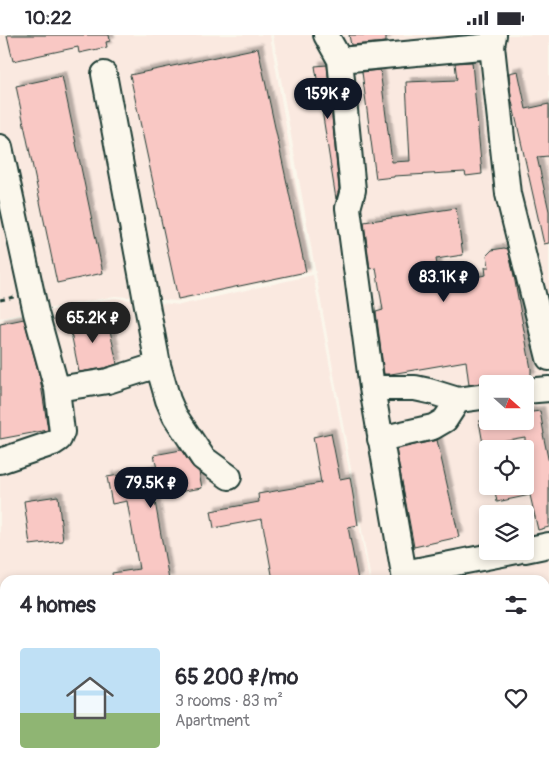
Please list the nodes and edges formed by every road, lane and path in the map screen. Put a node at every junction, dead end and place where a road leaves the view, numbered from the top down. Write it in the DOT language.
graph roads {
  1 [pos="326,35"];
  2 [pos="493,40"];
  3 [pos="340,60"];
  4 [pos="104,74"];
  5 [pos="0,147"];
  6 [pos="4,184"];
  7 [pos="549,359"];
  8 [pos="158,365"];
  9 [pos="372,388"];
  10 [pos="57,389"];
  11 [pos="549,389"];
  12 [pos="534,390"];
  13 [pos="479,397"];
  14 [pos="458,400"];
  15 [pos="380,439"];
  16 [pos="0,461"];
  17 [pos="229,477"];
  18 [pos="549,545"];
  19 [pos="534,548"];
  20 [pos="479,560"];
  21 [pos="404,575"];
  22 [pos="413,575"];
  1 -- 3 [label="street"];
  2 -- 3 [label="street"];
  2 -- 7 [label="street"];
  3 -- 9 [label="street"];
  4 -- 8 [label="street"];
  5 -- 6 [label="street"];
  6 -- 10 [label="street"];
  8 -- 10 [label="street"];
  8 -- 17 [label="street"];
  9 -- 14 [label="street"];
  9 -- 15 [label="street"];
  10 -- 16 [label="street"];
  11 -- 12 [label="street"];
  13 -- 14 [label="street"];
  14 -- 15 [label="street"];
  15 -- 21 [label="street"];
  18 -- 19 [label="street"];
  20 -- 22 [label="street"];
}
